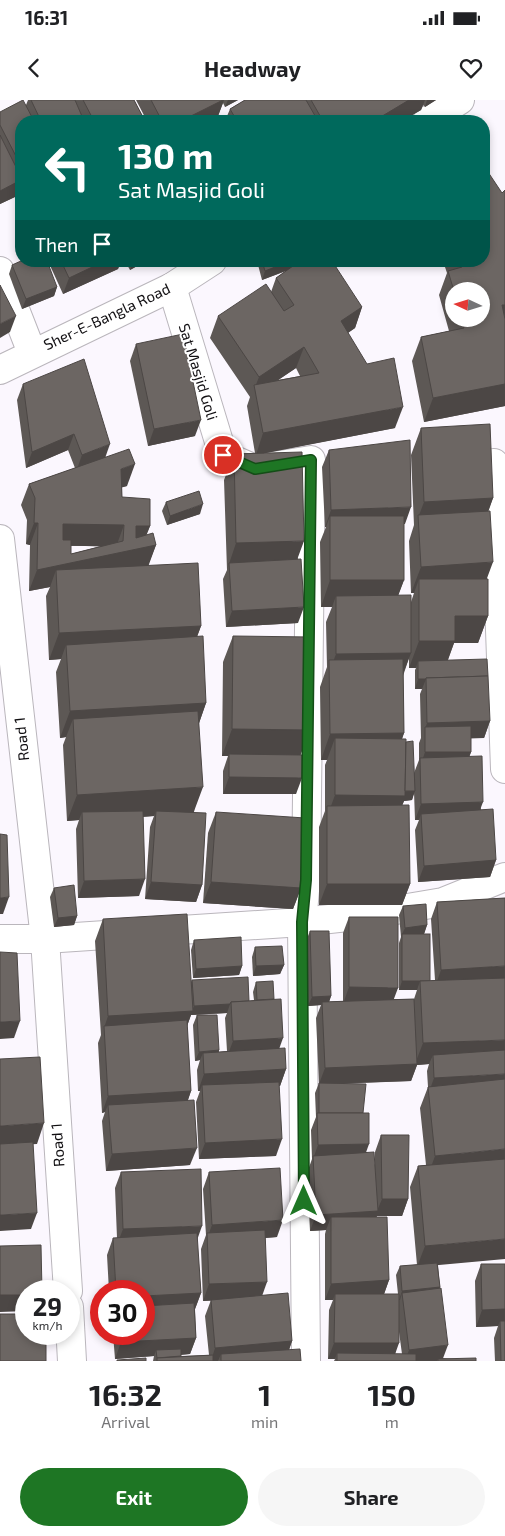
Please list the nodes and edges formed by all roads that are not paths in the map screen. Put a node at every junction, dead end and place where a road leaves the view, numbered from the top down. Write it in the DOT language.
graph roads {
  1 [pos="460,100"];
  2 [pos="436,115"];
  3 [pos="203,267"];
  4 [pos="0,271"];
  5 [pos="172,287"];
  6 [pos="32,353"];
  7 [pos="0,370"];
  8 [pos="494,463"];
  9 [pos="0,539"];
  10 [pos="505,769"];
  11 [pos="505,877"];
  12 [pos="302,922"];
  13 [pos="0,938"];
  14 [pos="45,939"];
  15 [pos="67,1280"];
  16 [pos="71,1345"];
  17 [pos="72,1361"];
  18 [pos="306,1361"];
  1 -- 2 [label="street"];
  3 -- 5 [label="street, Sher-E-Bangla Road"];
  4 -- 6 [label="street"];
  5 -- 6 [label="street, Sher-E-Bangla Road"];
  5 -- 12 [label="street, Sat Masjid Goli"];
  6 -- 7 [label="street, Sher-E-Bangla Road"];
  8 -- 10 [label="street"];
  9 -- 14 [label="street, Road 1"];
  11 -- 12 [label="street"];
  12 -- 14 [label="street"];
  12 -- 18 [label="street"];
  13 -- 14 [label="street"];
  14 -- 15 [label="street, Road 1"];
  16 -- 17 [label="street"];
}
